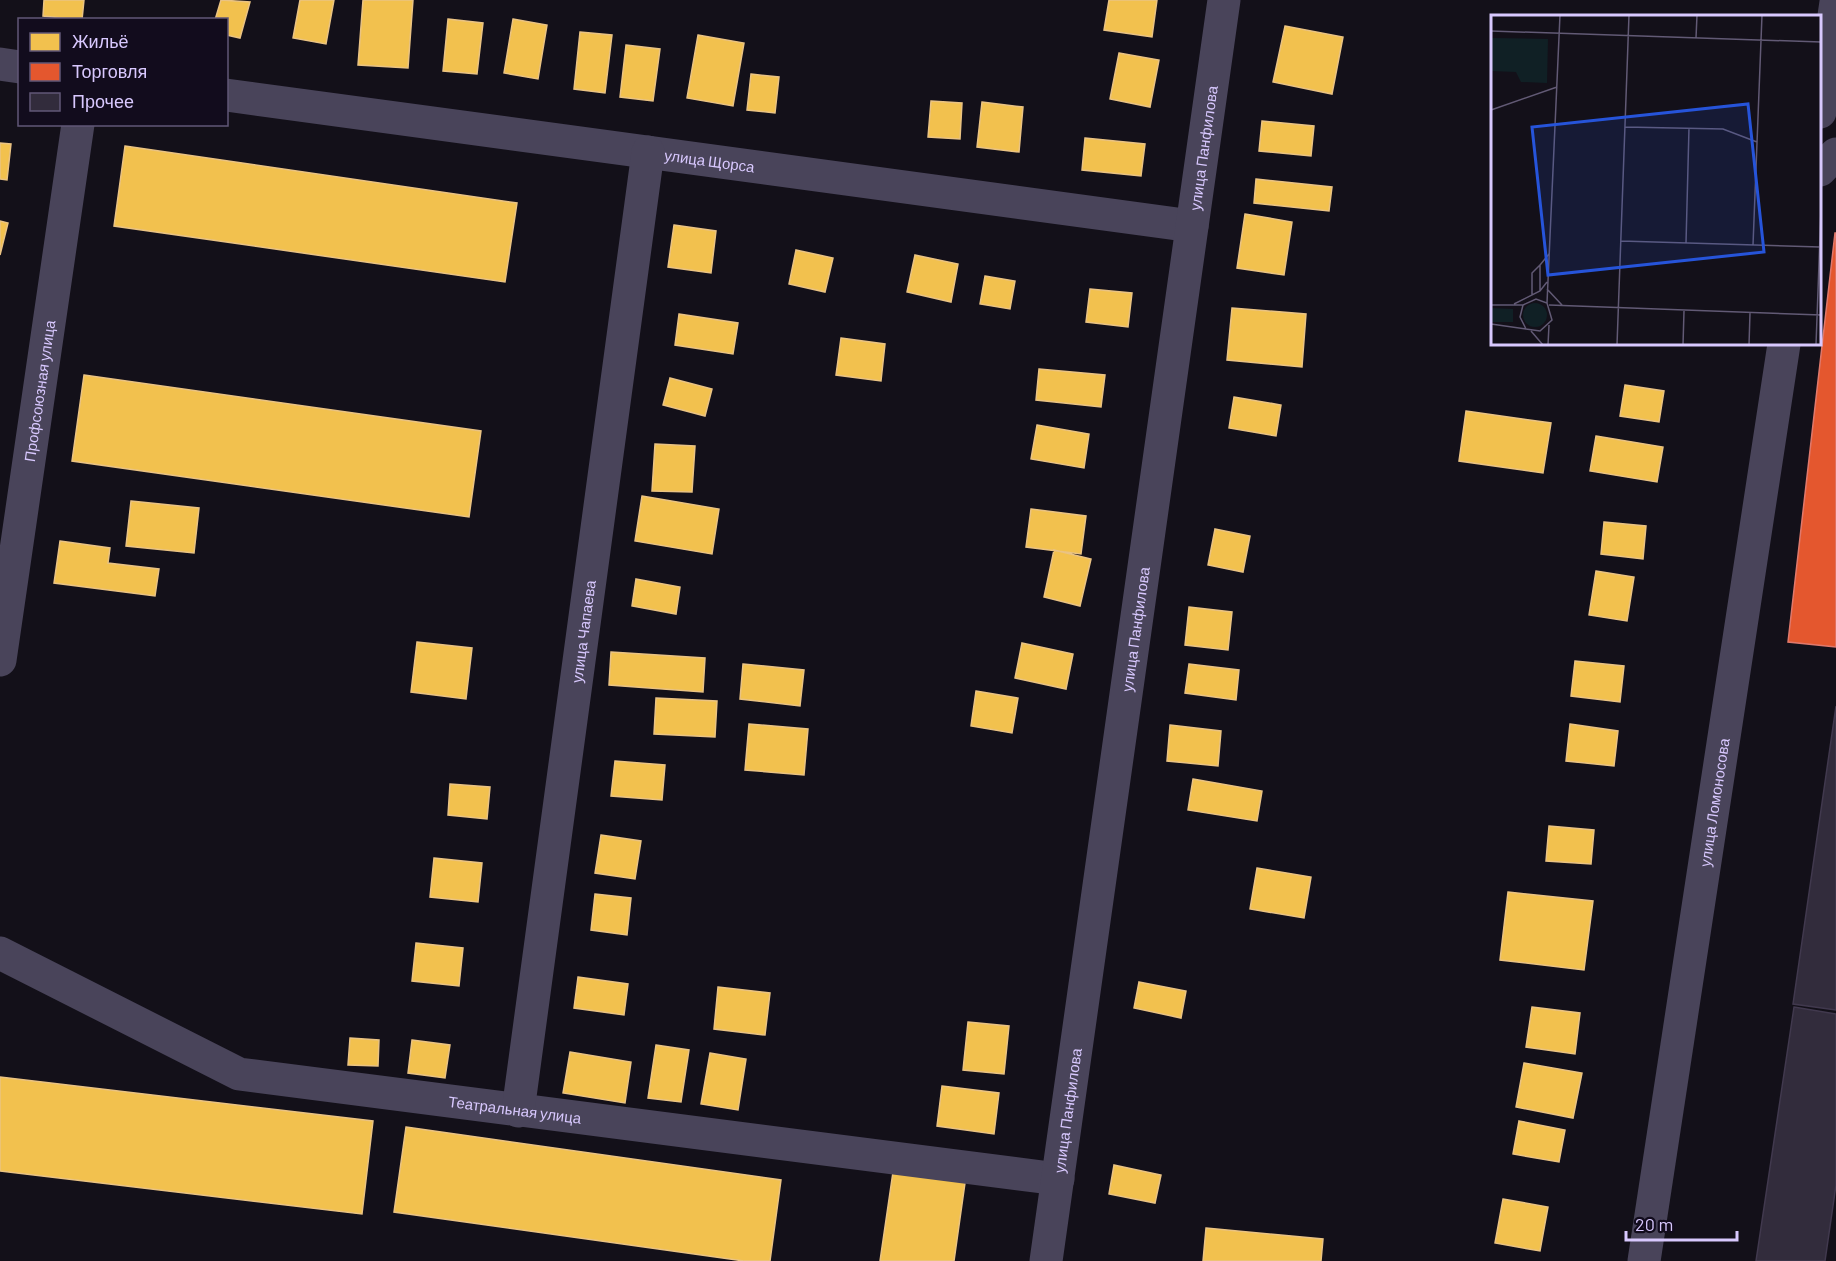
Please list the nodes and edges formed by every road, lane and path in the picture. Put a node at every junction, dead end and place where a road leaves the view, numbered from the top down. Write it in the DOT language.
graph roads {
  1 [pos="1224,0"];
  2 [pos="1836,2"];
  3 [pos="0,64"];
  4 [pos="18,67"];
  5 [pos="228,95"];
  6 [pos="1821,105"];
  7 [pos="78,126"];
  8 [pos="648,152"];
  9 [pos="1836,154"];
  10 [pos="1821,169"];
  11 [pos="1192,226"];
  12 [pos="1784,345"];
  13 [pos="0,660"];
  14 [pos="0,953"];
  15 [pos="518,1111"];
  16 [pos="1058,1179"];
  17 [pos="1046,1261"];
  18 [pos="1644,1261"];
  1 -- 11 [label="street, улица Панфилова"];
  2 -- 6 [label="street"];
  3 -- 4 [label="street"];
  5 -- 8 [label="street, улица Щорса"];
  7 -- 13 [label="street, Профсоюзная улица"];
  8 -- 11 [label="street, улица Щорса"];
  8 -- 15 [label="street, улица Чапаева"];
  9 -- 10 [label="street"];
  11 -- 16 [label="street, улица Панфилова"];
  12 -- 18 [label="street, улица Ломоносова"];
  14 -- 15 [label="street, Театральная улица"];
  15 -- 16 [label="street, Театральная улица"];
  16 -- 17 [label="street, улица Панфилова"];
}
